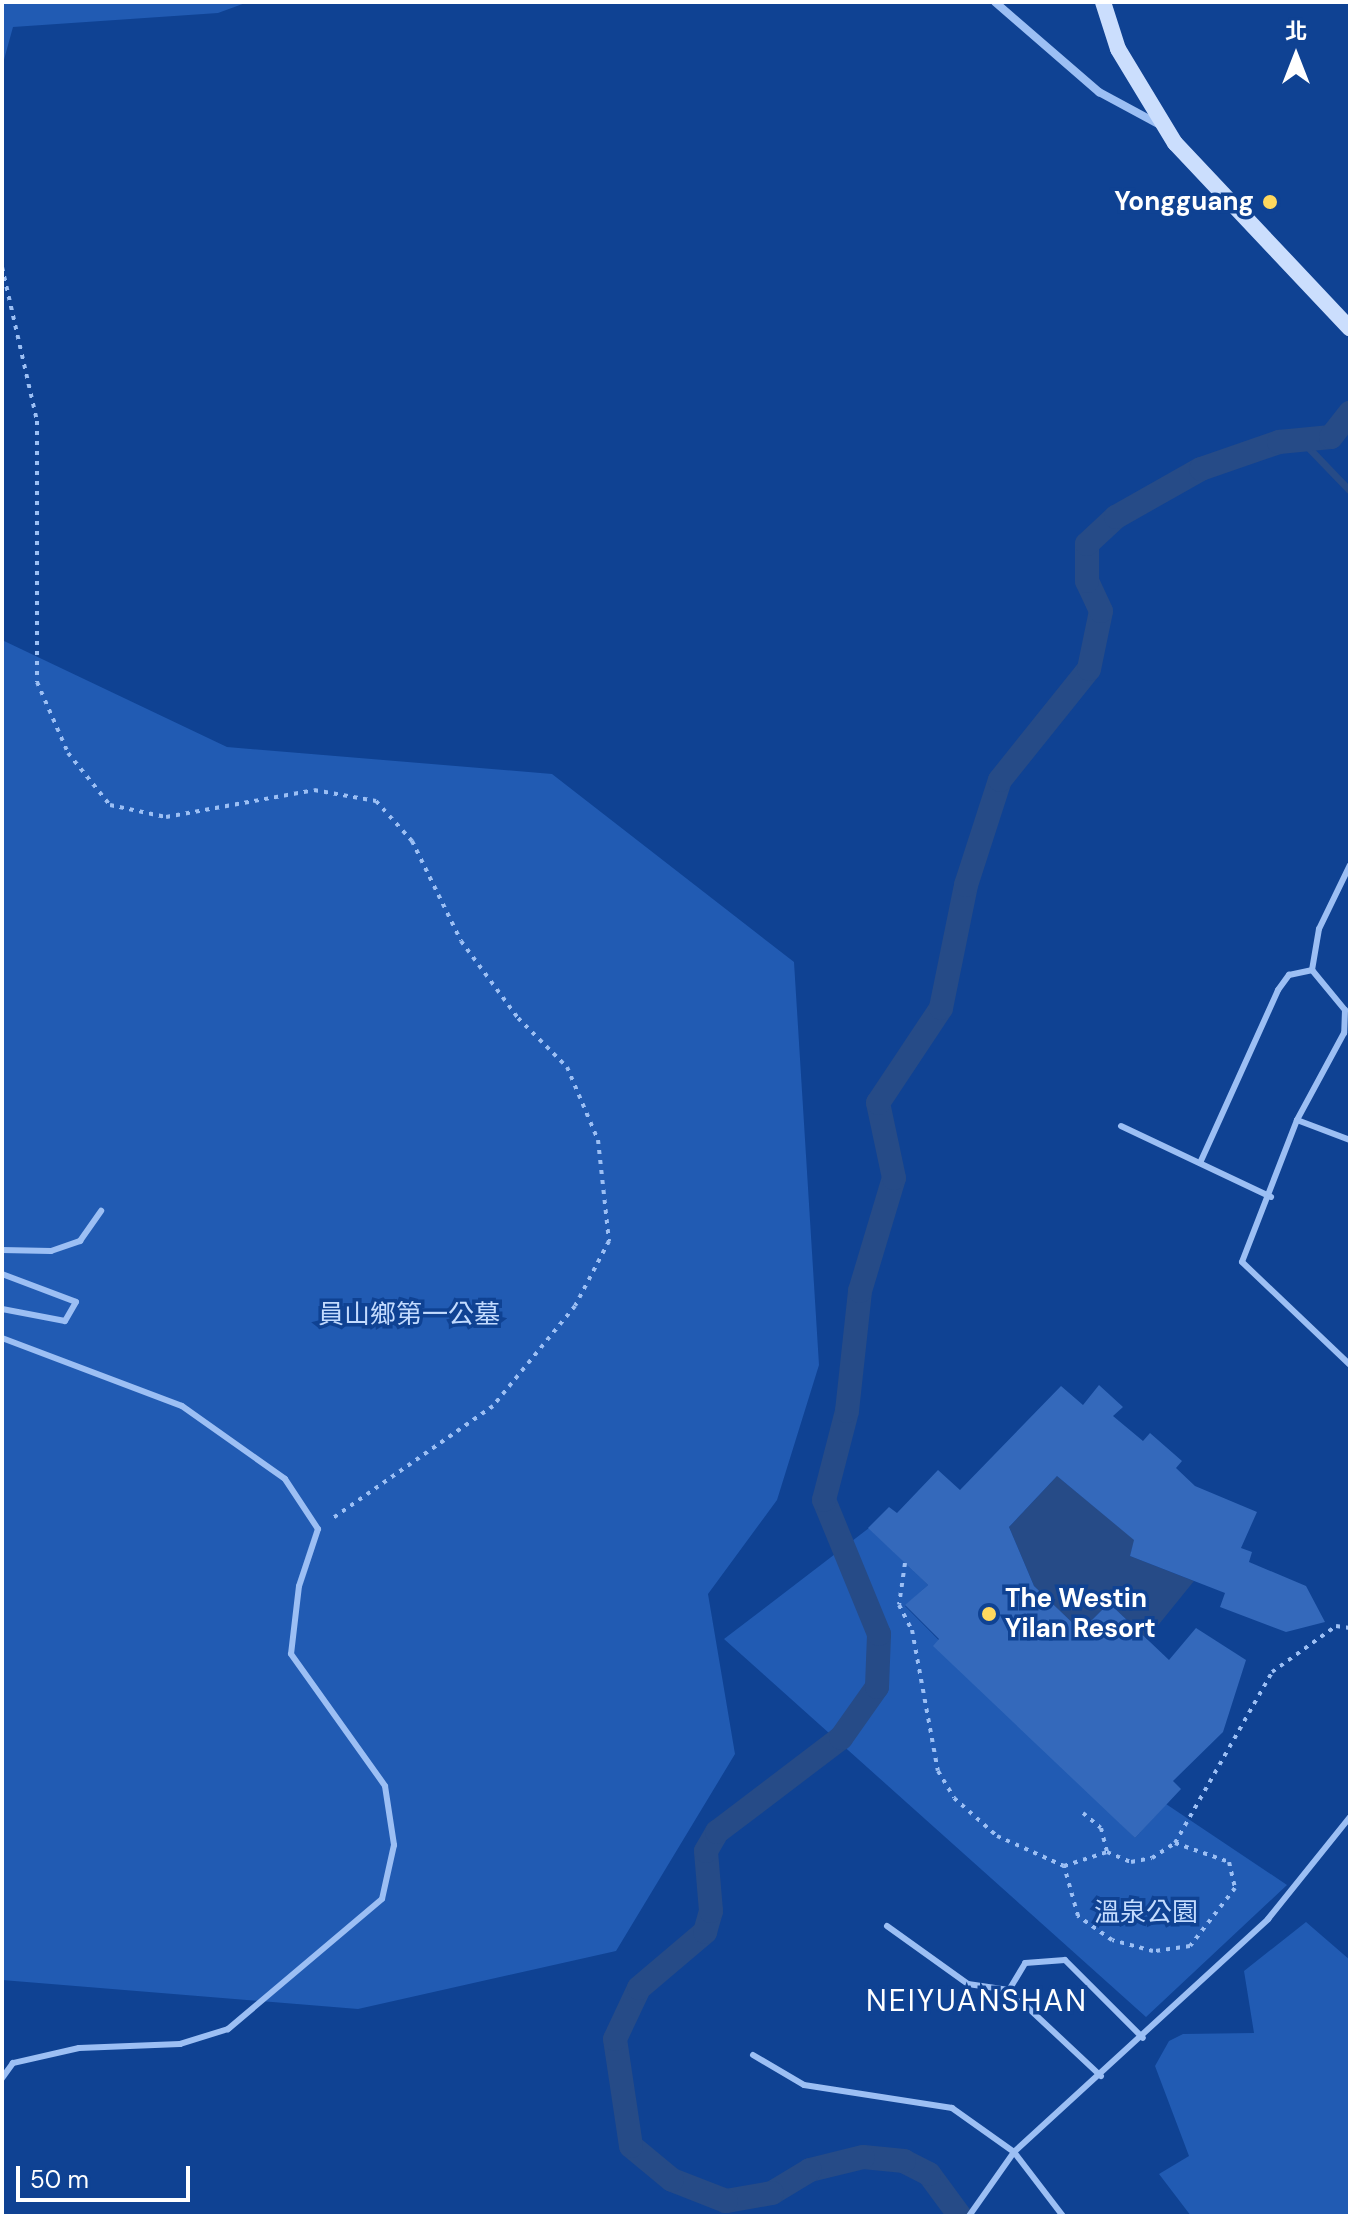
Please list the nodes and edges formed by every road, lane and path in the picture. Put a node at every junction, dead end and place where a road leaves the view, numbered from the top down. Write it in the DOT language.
graph roads {
  1 [pos="995,2"];
  2 [pos="1103,2"];
  3 [pos="1165,127"];
  4 [pos="2,267"];
  5 [pos="1350,329"];
  6 [pos="1350,865"];
  7 [pos="1312,970"];
  8 [pos="1297,1120"];
  9 [pos="1121,1126"];
  10 [pos="1350,1140"];
  11 [pos="1200,1163"];
  12 [pos="1271,1197"];
  13 [pos="101,1211"];
  14 [pos="2,1250"];
  15 [pos="2,1274"];
  16 [pos="2,1309"];
  17 [pos="2,1338"];
  18 [pos="1350,1365"];
  19 [pos="318,1529"];
  20 [pos="905,1563"];
  21 [pos="1350,1628"];
  22 [pos="1083,1813"];
  23 [pos="1350,1817"];
  24 [pos="1175,1843"];
  25 [pos="1107,1852"];
  26 [pos="1064,1866"];
  27 [pos="887,1926"];
  28 [pos="1009,1990"];
  29 [pos="1143,2038"];
  30 [pos="753,2055"];
  31 [pos="1101,2076"];
  32 [pos="2,2078"];
  33 [pos="1014,2152"];
  34 [pos="972,2214"];
  35 [pos="1063,2216"];
  1 -- 3 [label="street"];
  2 -- 3 [label="street"];
  3 -- 5 [label="street"];
  4 -- 19 [label="path"];
  6 -- 7 [label="lane"];
  7 -- 8 [label="lane"];
  7 -- 11 [label="lane"];
  8 -- 10 [label="lane"];
  8 -- 12 [label="lane"];
  9 -- 11 [label="lane"];
  11 -- 12 [label="lane"];
  12 -- 18 [label="lane"];
  13 -- 14 [label="lane"];
  15 -- 16 [label="lane"];
  17 -- 19 [label="lane"];
  19 -- 32 [label="lane"];
  20 -- 26 [label="path"];
  21 -- 24 [label="path"];
  22 -- 25 [label="path"];
  23 -- 29 [label="lane"];
  24 -- 25 [label="path"];
  24 -- 26 [label="path"];
  25 -- 26 [label="path"];
  27 -- 28 [label="lane"];
  28 -- 29 [label="lane"];
  28 -- 31 [label="lane"];
  29 -- 31 [label="lane"];
  30 -- 33 [label="lane"];
  31 -- 33 [label="lane"];
  33 -- 34 [label="lane"];
  33 -- 35 [label="lane"];
}
